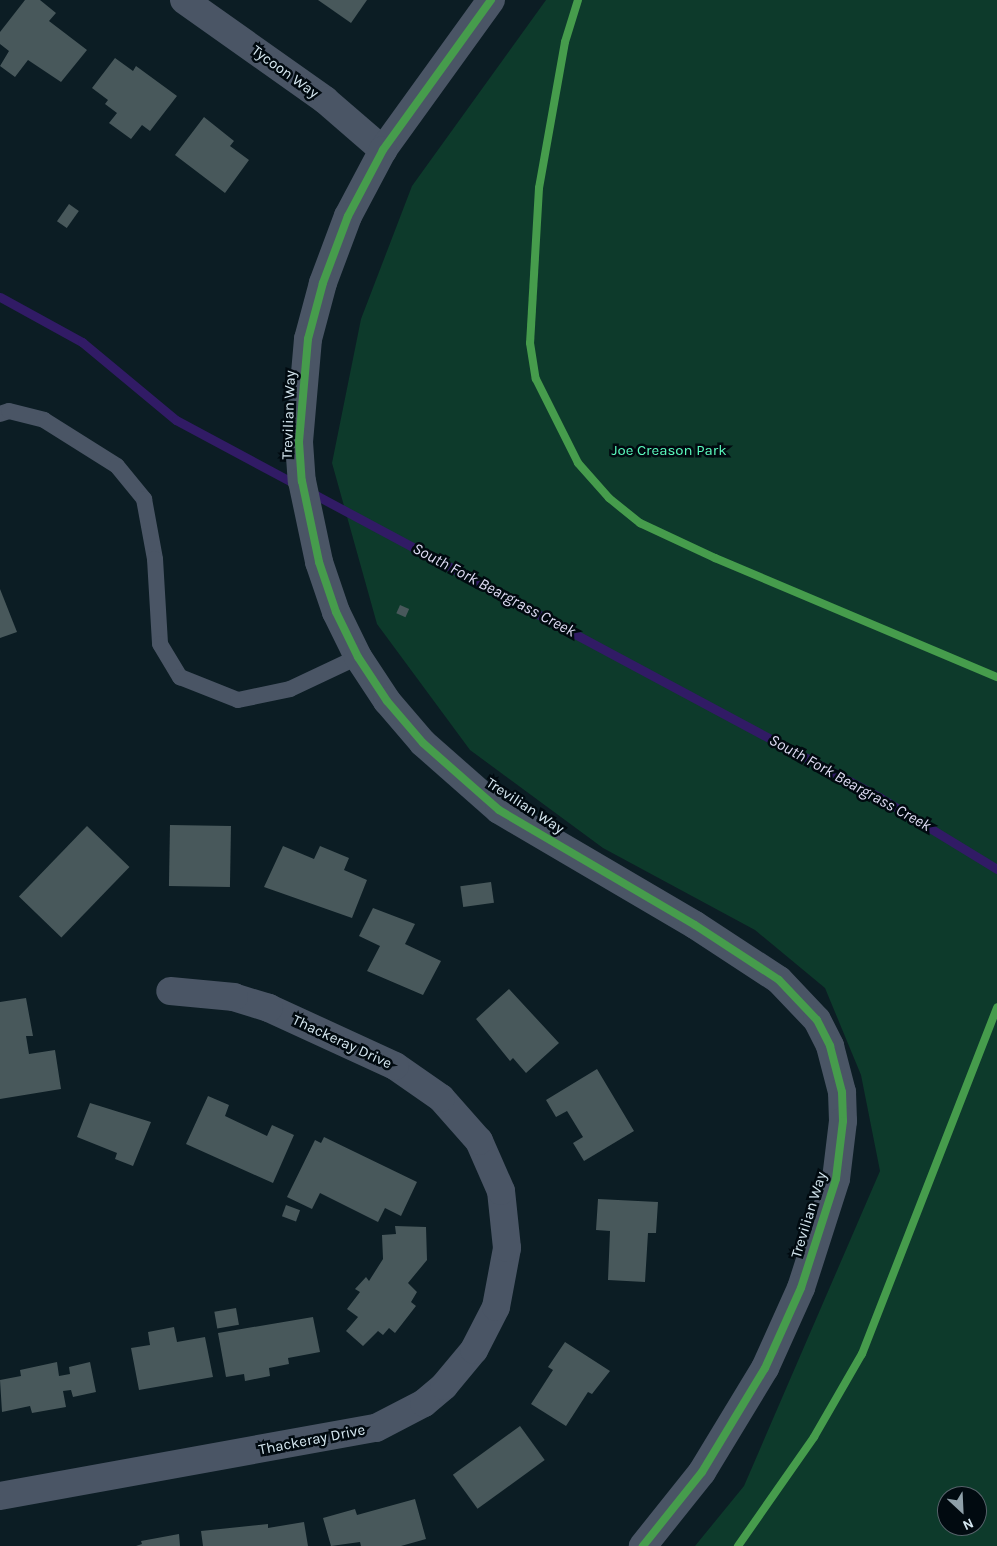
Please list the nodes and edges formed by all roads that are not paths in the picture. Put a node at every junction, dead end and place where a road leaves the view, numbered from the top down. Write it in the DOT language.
graph roads {
  1 [pos="184,0"];
  2 [pos="491,0"];
  3 [pos="383,150"];
  4 [pos="0,414"];
  5 [pos="358,657"];
  6 [pos="170,991"];
  7 [pos="0,1496"];
  8 [pos="643,1546"];
  1 -- 3 [label="street, Tycoon Way"];
  2 -- 3 [label="street, Trevilian Way"];
  3 -- 5 [label="street, Trevilian Way"];
  4 -- 5 [label="lane"];
  5 -- 8 [label="street, Trevilian Way"];
  6 -- 7 [label="street, Thackeray Drive"];
}
